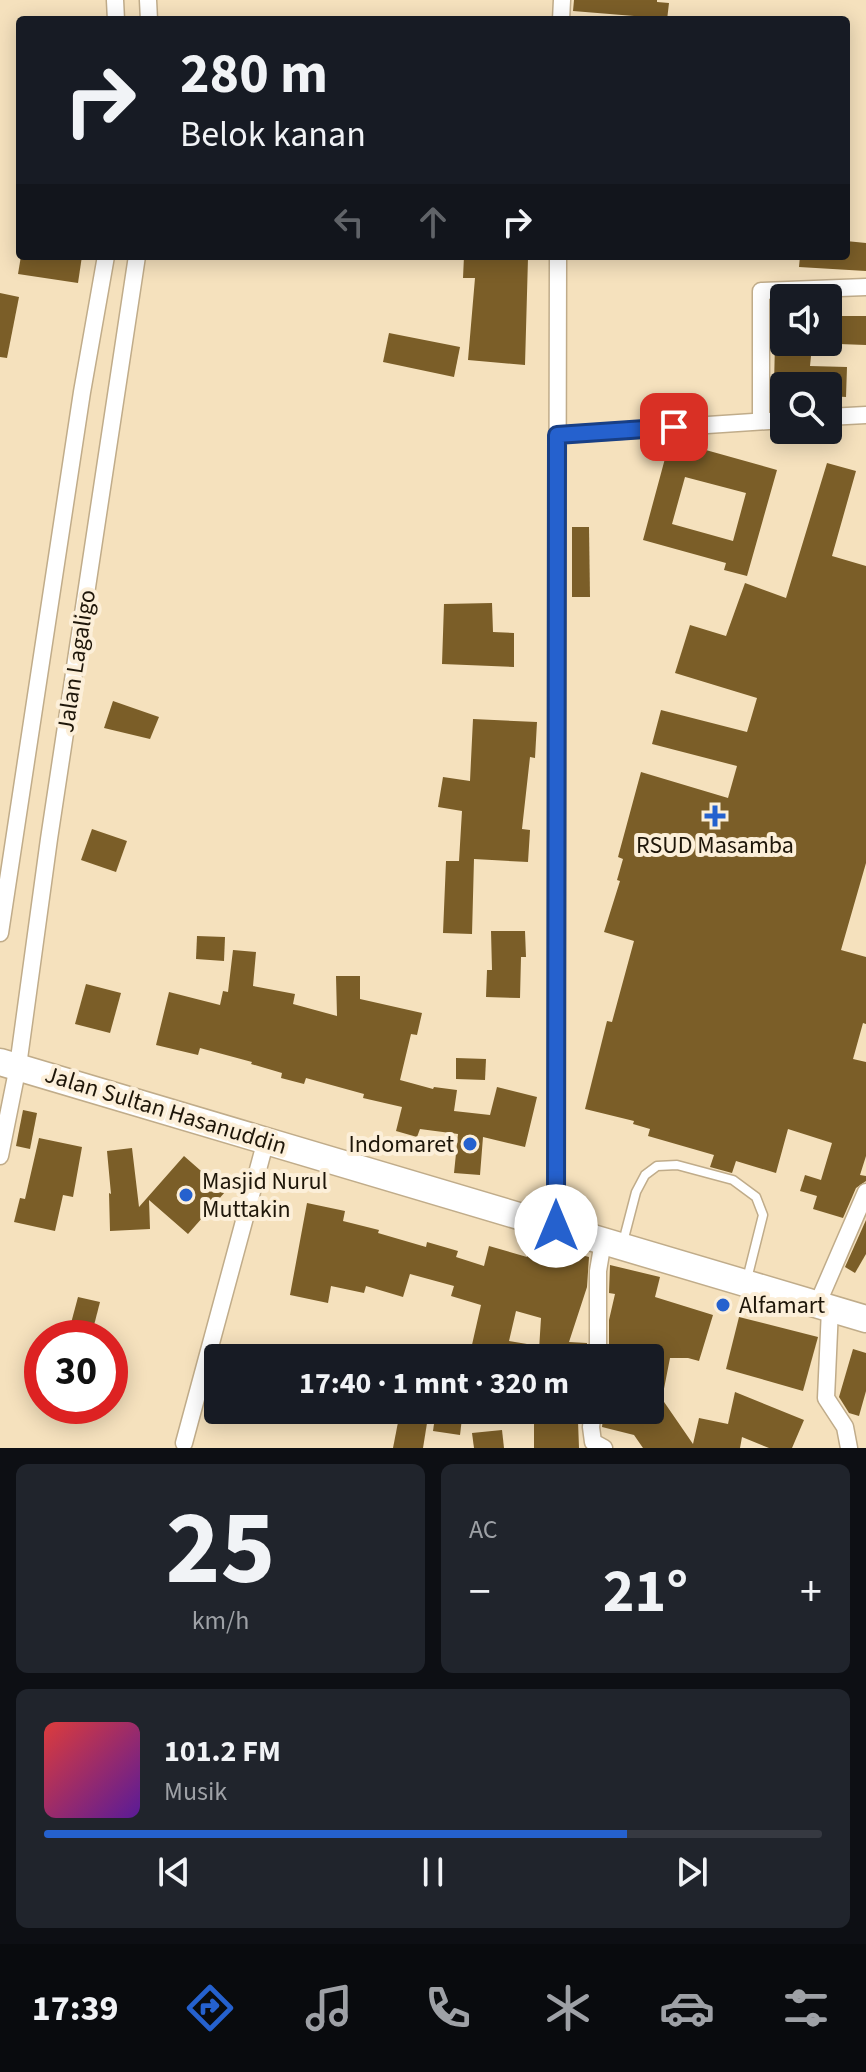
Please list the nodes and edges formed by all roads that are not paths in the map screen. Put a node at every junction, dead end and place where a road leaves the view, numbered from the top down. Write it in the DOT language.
graph roads {
  1 [pos="105,260"];
  2 [pos="136,260"];
  3 [pos="558,260"];
  4 [pos="866,287"];
  5 [pos="866,415"];
  6 [pos="842,416"];
  7 [pos="761,421"];
  8 [pos="770,421"];
  9 [pos="557,435"];
  10 [pos="0,933"];
  11 [pos="9,1064"];
  12 [pos="266,1140"];
  13 [pos="0,1156"];
  14 [pos="866,1192"];
  15 [pos="556,1226"];
  16 [pos="613,1244"];
  17 [pos="745,1283"];
  18 [pos="824,1307"];
  19 [pos="866,1319"];
  20 [pos="598,1344"];
  21 [pos="591,1424"];
  22 [pos="184,1443"];
  23 [pos="602,1448"];
  24 [pos="849,1448"];
  1 -- 10 [label="street, Jalan Lagaligo"];
  2 -- 11 [label="street, Jalan Lagaligo"];
  3 -- 9 [label="street"];
  4 -- 7 [label="street"];
  5 -- 6 [label="street"];
  7 -- 8 [label="street"];
  7 -- 9 [label="street"];
  9 -- 15 [label="street"];
  11 -- 12 [label="highway, Jalan Sultan Hasanuddin"];
  11 -- 13 [label="street, Jalan Lagaligo"];
  12 -- 15 [label="highway, Jalan Sultan Hasanuddin"];
  12 -- 22 [label="street"];
  14 -- 18 [label="street"];
  15 -- 16 [label="highway, Jalan Sultan Hasanuddin"];
  16 -- 17 [label="highway, Jalan Sultan Hasanuddin"];
  16 -- 17 [label="lane"];
  16 -- 20 [label="street"];
  17 -- 18 [label="highway, Jalan Sultan Hasanuddin"];
  18 -- 19 [label="highway, Jalan Sultan Hasanuddin"];
  18 -- 24 [label="street"];
  21 -- 23 [label="street"];
}
